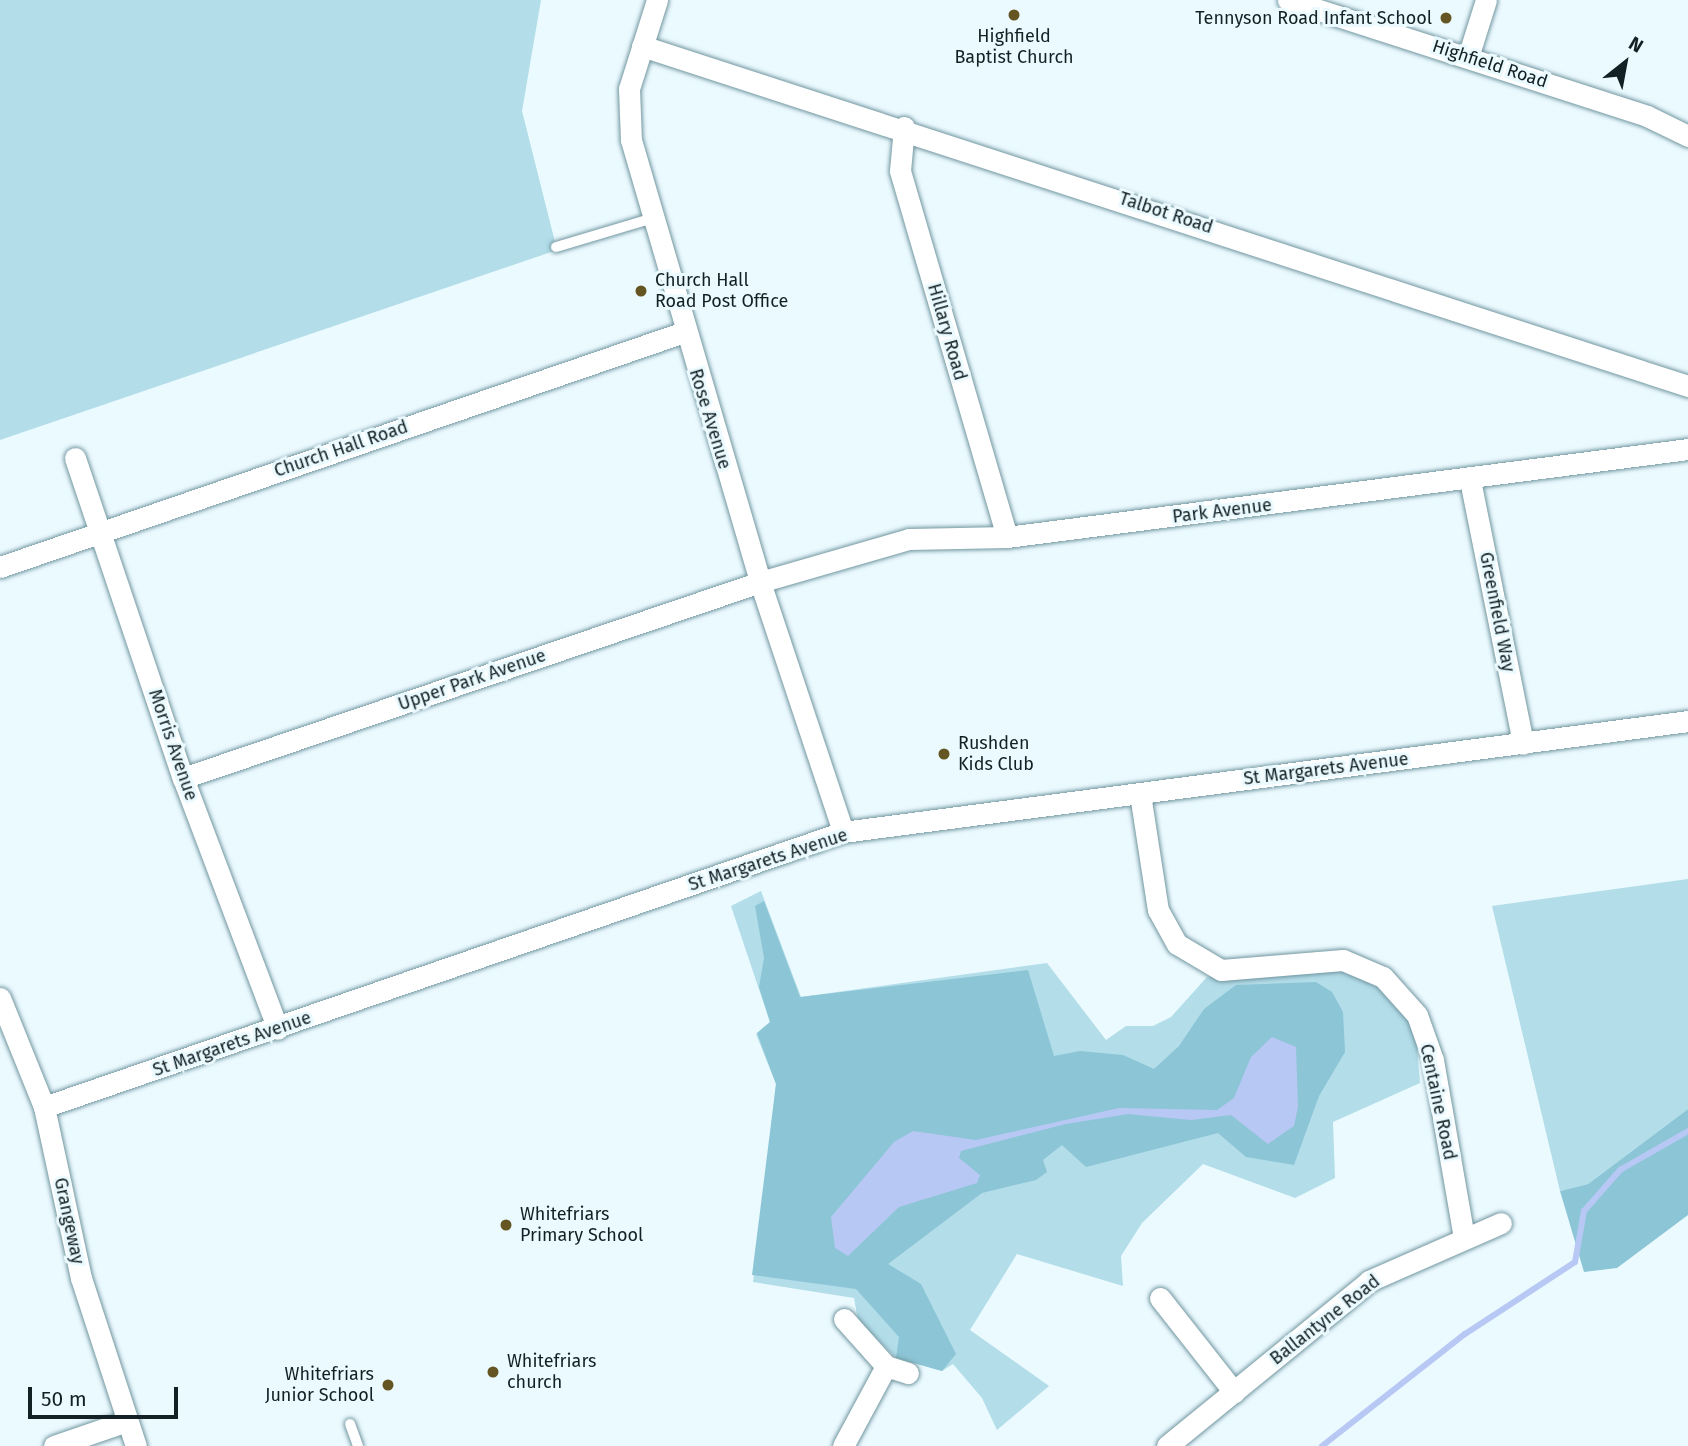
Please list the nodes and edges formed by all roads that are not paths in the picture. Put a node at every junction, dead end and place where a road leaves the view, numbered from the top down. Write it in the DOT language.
graph roads {
  1 [pos="657,0"];
  2 [pos="1288,0"];
  3 [pos="1486,0"];
  4 [pos="642,46"];
  5 [pos="1468,57"];
  6 [pos="904,127"];
  7 [pos="1688,136"];
  8 [pos="653,218"];
  9 [pos="556,247"];
  10 [pos="684,332"];
  11 [pos="1688,386"];
  12 [pos="1688,449"];
  13 [pos="75,458"];
  14 [pos="1470,480"];
  15 [pos="100,531"];
  16 [pos="1007,537"];
  17 [pos="0,567"];
  18 [pos="760,582"];
  19 [pos="1688,721"];
  20 [pos="1523,744"];
  21 [pos="183,778"];
  22 [pos="1140,794"];
  23 [pos="843,832"];
  24 [pos="0,998"];
  25 [pos="278,1029"];
  26 [pos="44,1107"];
  27 [pos="1501,1223"];
  28 [pos="1464,1237"];
  29 [pos="1160,1298"];
  30 [pos="844,1319"];
  31 [pos="886,1366"];
  32 [pos="908,1373"];
  33 [pos="1234,1392"];
  34 [pos="127,1421"];
  35 [pos="350,1423"];
  36 [pos="54,1446"];
  37 [pos="136,1446"];
  38 [pos="358,1446"];
  39 [pos="844,1446"];
  40 [pos="1167,1446"];
  1 -- 4 [label="street, Rose Avenue"];
  2 -- 5 [label="street, Highfield Road"];
  3 -- 5 [label="street"];
  4 -- 6 [label="street, Talbot Road"];
  4 -- 8 [label="street, Rose Avenue"];
  5 -- 7 [label="street, Highfield Road"];
  6 -- 11 [label="street, Talbot Road"];
  6 -- 16 [label="street, Hillary Road"];
  8 -- 9 [label="lane"];
  8 -- 10 [label="street, Rose Avenue"];
  10 -- 15 [label="street, Church Hall Road"];
  10 -- 18 [label="street, Rose Avenue"];
  12 -- 14 [label="street, Park Avenue"];
  13 -- 15 [label="street, Morris Avenue"];
  14 -- 16 [label="street, Park Avenue"];
  14 -- 20 [label="street, Greenfield Way"];
  15 -- 17 [label="street, Church Hall Road"];
  15 -- 21 [label="street, Morris Avenue"];
  16 -- 18 [label="street, Park Avenue"];
  18 -- 21 [label="street, Upper Park Avenue"];
  18 -- 23 [label="street, Rose Avenue"];
  19 -- 20 [label="street, St Margarets Avenue"];
  20 -- 22 [label="street, St Margarets Avenue"];
  21 -- 25 [label="street, Morris Avenue"];
  22 -- 23 [label="street, St Margarets Avenue"];
  22 -- 28 [label="street, Centaine Road"];
  23 -- 25 [label="street, St Margarets Avenue"];
  24 -- 26 [label="street, Grangeway"];
  25 -- 26 [label="street, St Margarets Avenue"];
  26 -- 34 [label="street, Grangeway"];
  27 -- 28 [label="street, Ballantyne Road"];
  28 -- 33 [label="street, Ballantyne Road"];
  29 -- 33 [label="street"];
  30 -- 31 [label="street"];
  31 -- 32 [label="street"];
  31 -- 39 [label="street"];
  33 -- 40 [label="street, Ballantyne Road"];
  34 -- 36 [label="street"];
  34 -- 37 [label="street, Grangeway"];
  35 -- 38 [label="lane"];
}
